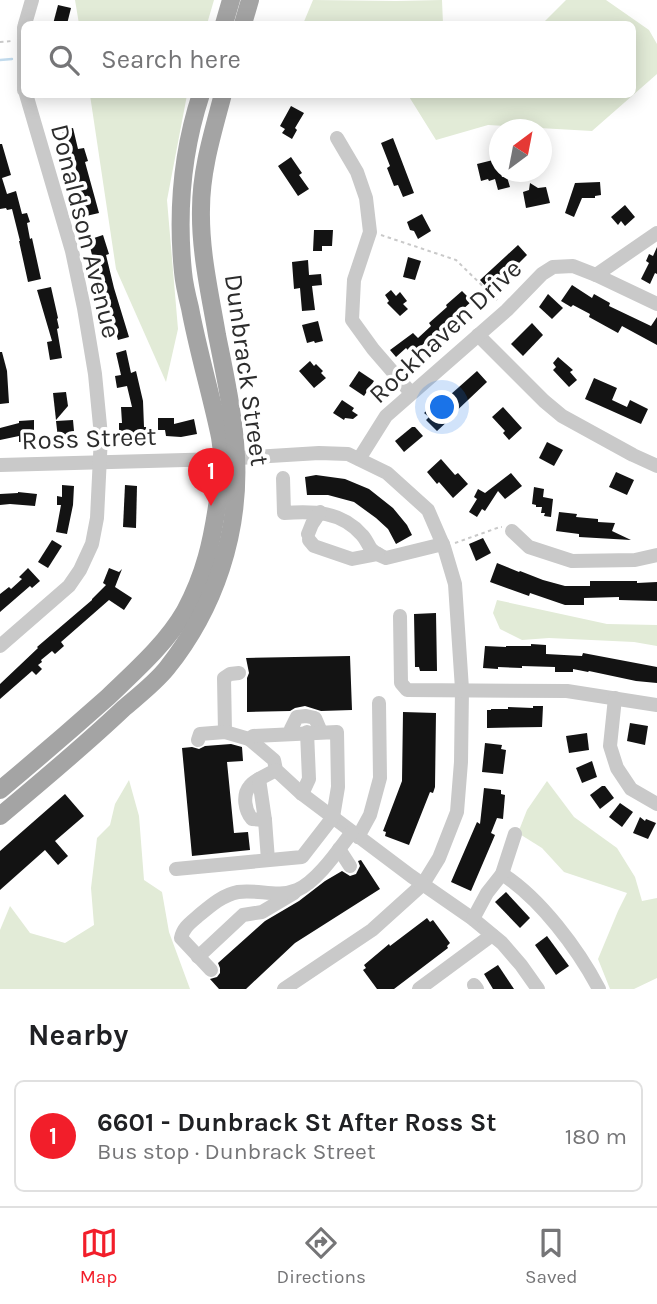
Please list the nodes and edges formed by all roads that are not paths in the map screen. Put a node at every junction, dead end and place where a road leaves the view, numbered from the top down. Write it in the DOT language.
graph roads {
  1 [pos="32,0"];
  2 [pos="231,0"];
  3 [pos="250,0"];
  4 [pos="26,21"];
  5 [pos="225,21"];
  6 [pos="244,21"];
  7 [pos="27,98"];
  8 [pos="200,98"];
  9 [pos="222,98"];
  10 [pos="337,138"];
  11 [pos="657,233"];
  12 [pos="596,275"];
  13 [pos="657,304"];
  14 [pos="478,335"];
  15 [pos="411,393"];
  16 [pos="229,458"];
  17 [pos="359,459"];
  18 [pos="100,463"];
  19 [pos="0,466"];
  20 [pos="657,466"];
  21 [pos="283,478"];
  22 [pos="320,512"];
  23 [pos="512,531"];
  24 [pos="443,546"];
  25 [pos="379,554"];
  26 [pos="657,555"];
  27 [pos="400,616"];
  28 [pos="0,646"];
  29 [pos="240,673"];
  30 [pos="462,689"];
  31 [pos="615,698"];
  32 [pos="379,703"];
  33 [pos="657,705"];
  34 [pos="225,732"];
  35 [pos="314,732"];
  36 [pos="249,739"];
  37 [pos="198,740"];
  38 [pos="276,770"];
  39 [pos="0,790"];
  40 [pos="302,794"];
  41 [pos="657,804"];
  42 [pos="0,816"];
  43 [pos="333,817"];
  44 [pos="355,834"];
  45 [pos="515,834"];
  46 [pos="339,849"];
  47 [pos="268,860"];
  48 [pos="350,866"];
  49 [pos="176,869"];
  50 [pos="502,874"];
  51 [pos="423,884"];
  52 [pos="299,890"];
  53 [pos="473,919"];
  54 [pos="492,935"];
  55 [pos="198,957"];
  56 [pos="211,970"];
  57 [pos="284,989"];
  58 [pos="419,989"];
  59 [pos="538,989"];
  60 [pos="599,989"];
  1 -- 4 [label="street, Donaldson Avenue"];
  2 -- 5 [label="main road"];
  3 -- 6 [label="main road"];
  7 -- 18 [label="street, Donaldson Avenue"];
  8 -- 16 [label="main road, Dunbrack Street"];
  9 -- 16 [label="main road, Dunbrack Street"];
  10 -- 15 [label="street"];
  11 -- 12 [label="street"];
  12 -- 13 [label="street, Rockhaven Drive"];
  12 -- 14 [label="street, Rockhaven Drive"];
  14 -- 15 [label="street, Rockhaven Drive"];
  14 -- 20 [label="street"];
  15 -- 17 [label="street, Rockhaven Drive"];
  16 -- 17 [label="street, Ross Street"];
  16 -- 18 [label="street, Ross Street"];
  16 -- 39 [label="main road, Dunbrack Street"];
  16 -- 42 [label="main road, Dunbrack Street"];
  17 -- 24 [label="street, Ross Street"];
  18 -- 19 [label="street, Ross Street"];
  18 -- 28 [label="street, Donaldson Avenue"];
  21 -- 22 [label="street"];
  22 -- 25 [label="street"];
  22 -- 25 [label="street"];
  23 -- 26 [label="street"];
  24 -- 25 [label="street"];
  24 -- 30 [label="street, Ross Street"];
  27 -- 30 [label="street"];
  29 -- 34 [label="street"];
  30 -- 31 [label="street"];
  30 -- 51 [label="street, Ross Street"];
  31 -- 33 [label="street"];
  31 -- 41 [label="street"];
  32 -- 44 [label="street"];
  34 -- 36 [label="street"];
  34 -- 37 [label="street"];
  35 -- 36 [label="street"];
  35 -- 40 [label="street"];
  35 -- 43 [label="street"];
  36 -- 38 [label="street"];
  38 -- 40 [label="street"];
  38 -- 47 [label="street"];
  40 -- 43 [label="street"];
  43 -- 44 [label="street"];
  43 -- 47 [label="street"];
  44 -- 46 [label="street"];
  44 -- 51 [label="street"];
  45 -- 50 [label="street"];
  46 -- 48 [label="street"];
  46 -- 52 [label="street"];
  47 -- 49 [label="street"];
  50 -- 53 [label="street"];
  50 -- 60 [label="street"];
  51 -- 53 [label="street"];
  51 -- 57 [label="street, Ross Street"];
  52 -- 55 [label="street"];
  52 -- 55 [label="street"];
  53 -- 54 [label="street"];
  54 -- 58 [label="street"];
  54 -- 59 [label="street"];
  55 -- 56 [label="street"];
}
